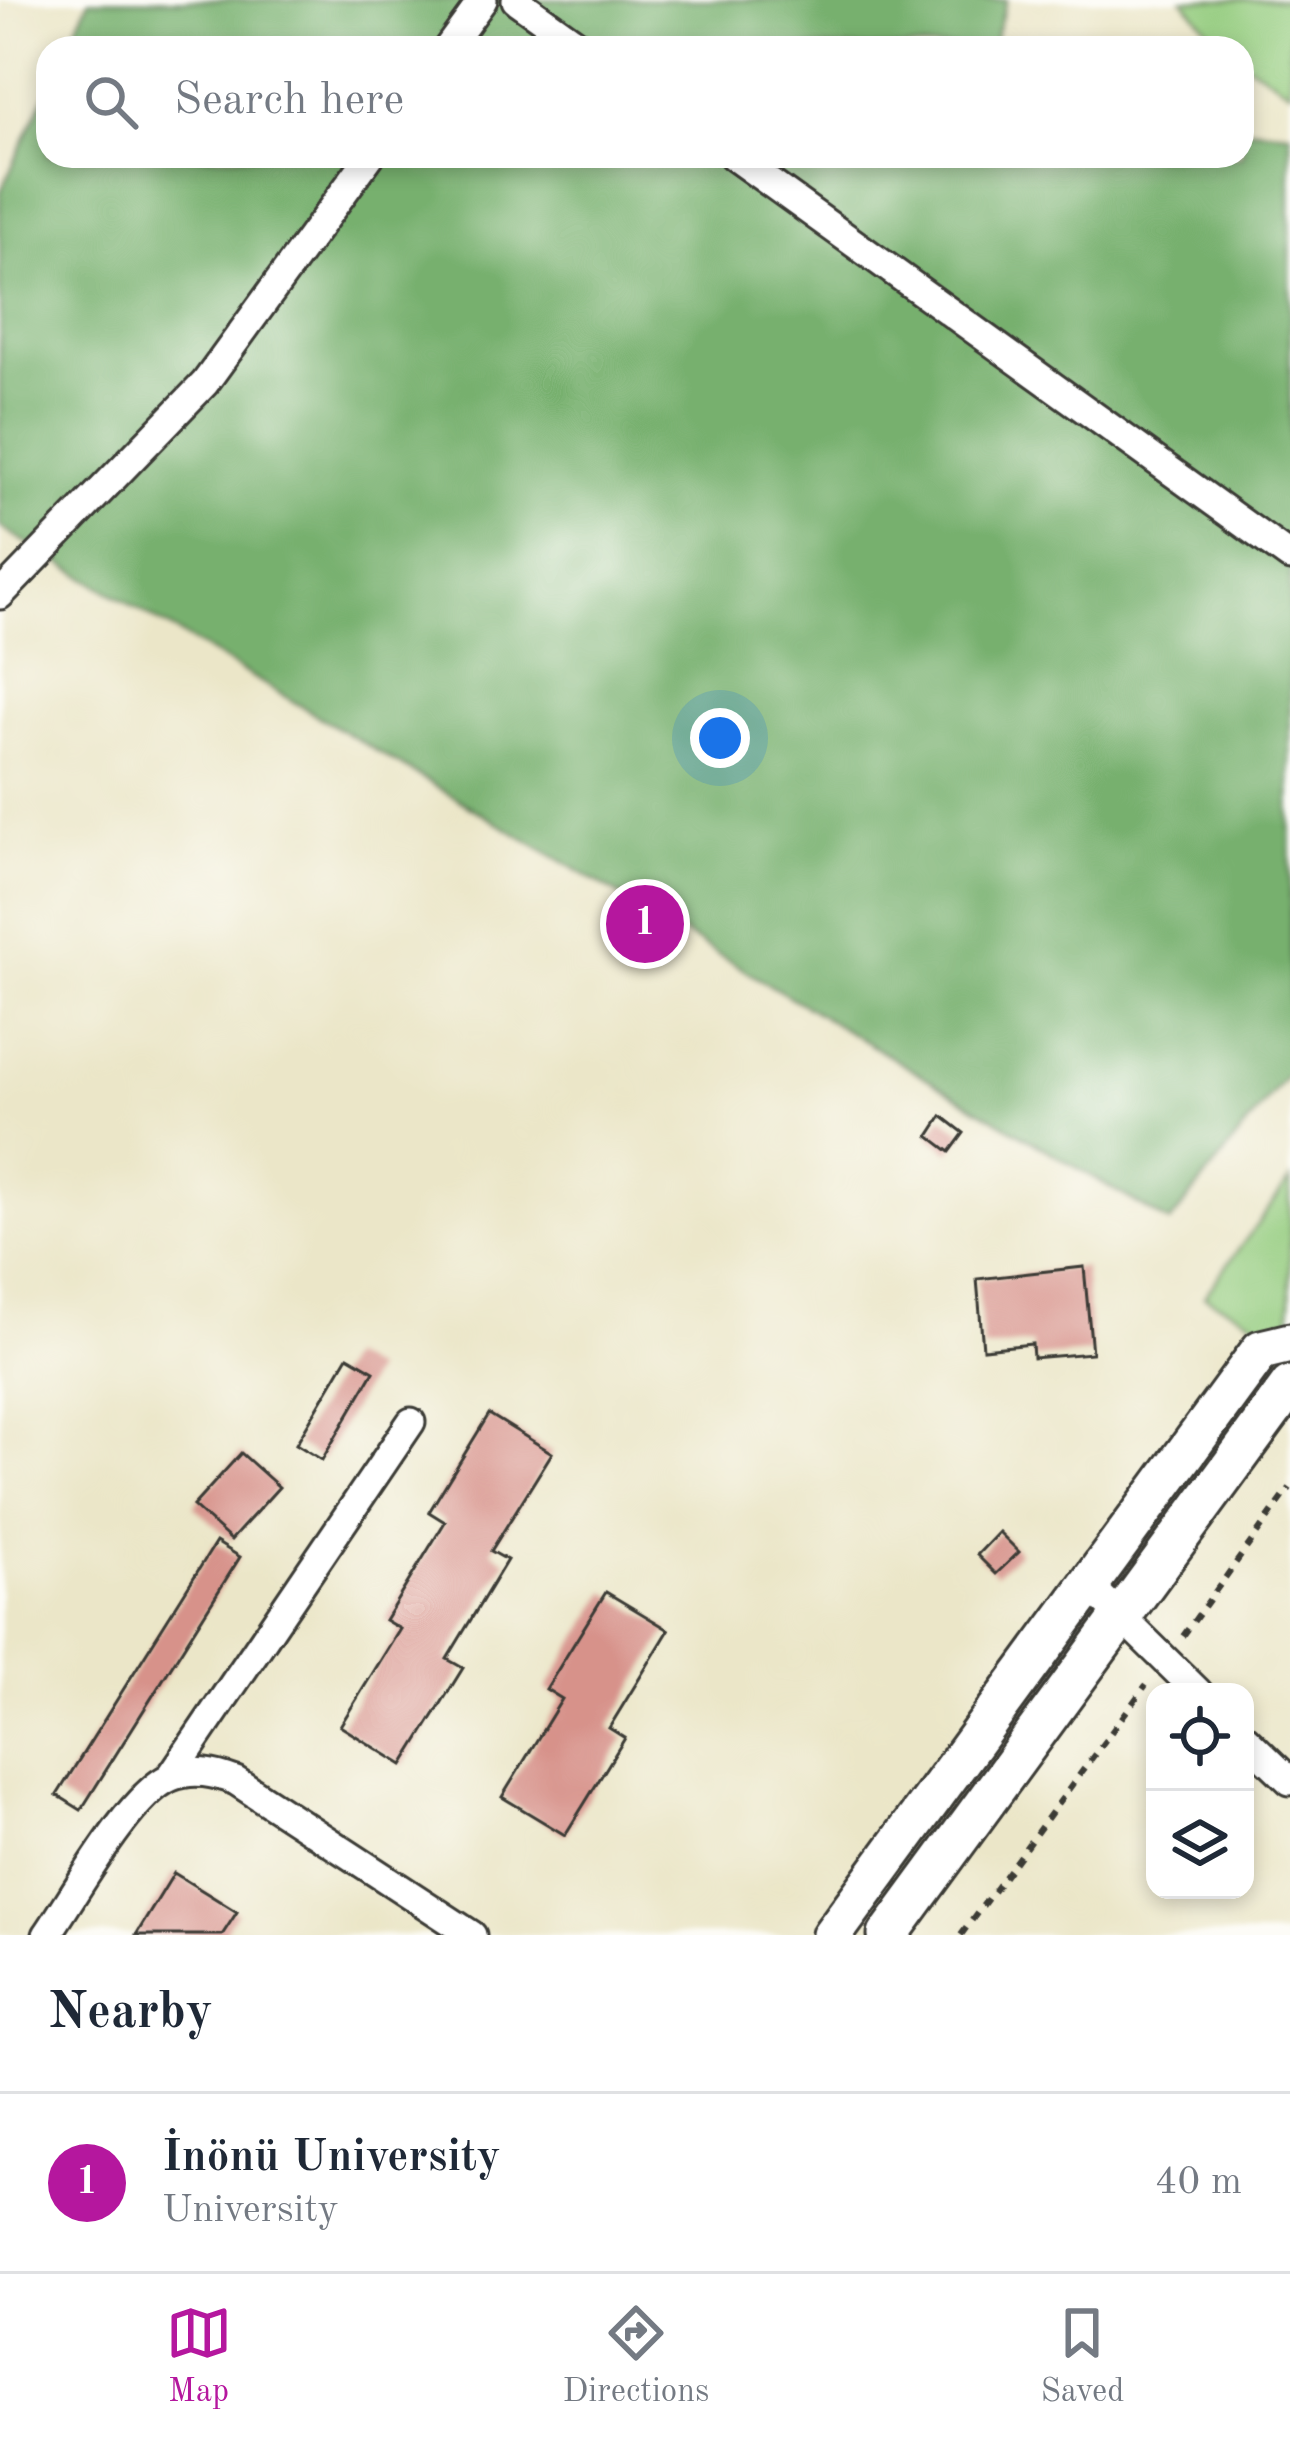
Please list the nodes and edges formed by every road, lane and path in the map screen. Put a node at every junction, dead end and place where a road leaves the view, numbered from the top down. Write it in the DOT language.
graph roads {
  1 [pos="483,0"];
  2 [pos="516,0"];
  3 [pos="457,36"];
  4 [pos="566,36"];
  5 [pos="361,168"];
  6 [pos="750,168"];
  7 [pos="1290,557"];
  8 [pos="0,596"];
  9 [pos="1290,1343"];
  10 [pos="1290,1386"];
  11 [pos="411,1422"];
  12 [pos="1290,1488"];
  13 [pos="1088,1585"];
  14 [pos="1121,1617"];
  15 [pos="1165,1660"];
  16 [pos="1189,1683"];
  17 [pos="196,1737"];
  18 [pos="1254,1747"];
  19 [pos="215,1773"];
  20 [pos="171,1776"];
  21 [pos="1290,1781"];
  22 [pos="47,1935"];
  23 [pos="472,1935"];
  24 [pos="832,1935"];
  25 [pos="888,1935"];
  26 [pos="961,1935"];
  1 -- 3 [label="street"];
  2 -- 4 [label="street"];
  5 -- 8 [label="street"];
  6 -- 7 [label="street"];
  9 -- 13 [label="main road"];
  10 -- 14 [label="main road"];
  11 -- 17 [label="street"];
  12 -- 15 [label="path"];
  13 -- 14 [label="street"];
  13 -- 24 [label="main road"];
  14 -- 15 [label="street"];
  14 -- 25 [label="main road"];
  15 -- 16 [label="street"];
  15 -- 26 [label="path"];
  17 -- 19 [label="street"];
  17 -- 20 [label="street"];
  18 -- 21 [label="street"];
  19 -- 20 [label="street"];
  19 -- 23 [label="street"];
  20 -- 22 [label="street"];
}
